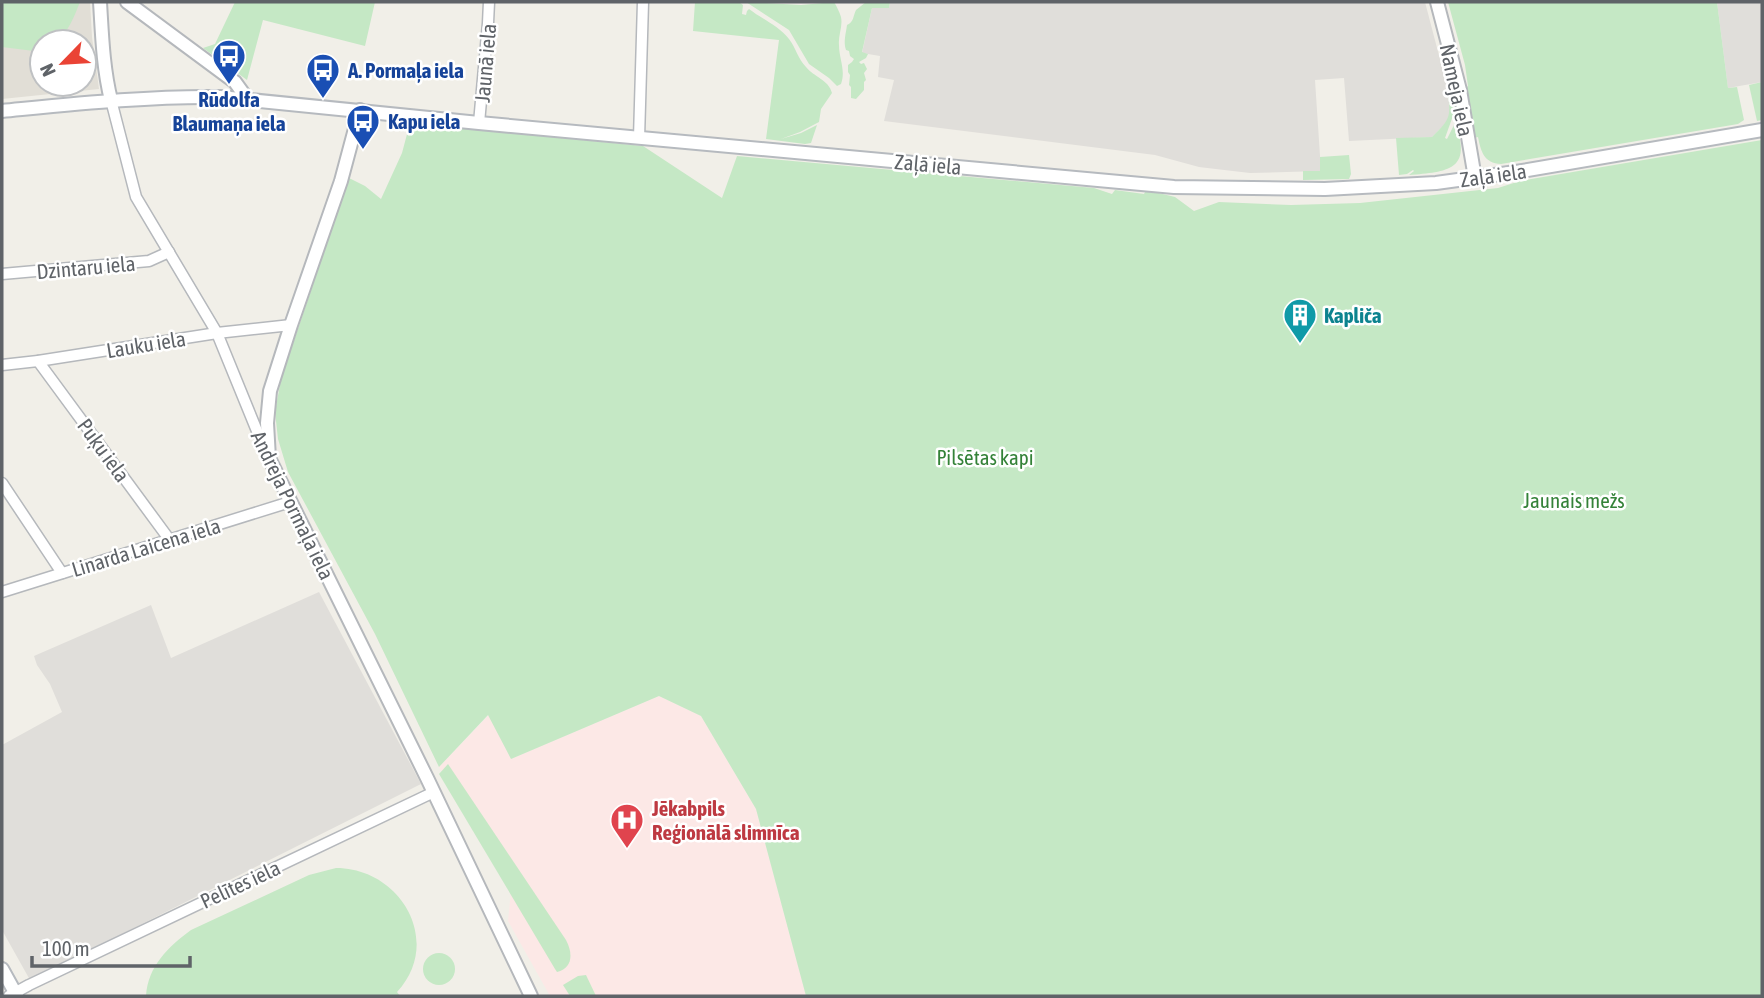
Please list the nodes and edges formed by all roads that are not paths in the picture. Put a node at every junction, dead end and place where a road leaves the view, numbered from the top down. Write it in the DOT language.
graph roads {
  1 [pos="100,2"];
  2 [pos="127,2"];
  3 [pos="489,2"];
  4 [pos="643,2"];
  5 [pos="1437,2"];
  6 [pos="111,100"];
  7 [pos="248,100"];
  8 [pos="360,110"];
  9 [pos="2,111"];
  10 [pos="480,123"];
  11 [pos="1762,130"];
  12 [pos="639,138"];
  13 [pos="1475,178"];
  14 [pos="169,253"];
  15 [pos="2,274"];
  16 [pos="291,325"];
  17 [pos="217,333"];
  18 [pos="38,361"];
  19 [pos="2,365"];
  20 [pos="269,458"];
  21 [pos="2,484"];
  22 [pos="290,502"];
  23 [pos="169,539"];
  24 [pos="62,573"];
  25 [pos="2,592"];
  26 [pos="434,792"];
  27 [pos="2,969"];
  28 [pos="14,995"];
  29 [pos="531,996"];
  1 -- 6 [label="main road, Andreja Pormaļa iela"];
  2 -- 7 [label="main road"];
  3 -- 10 [label="street, Jaunā iela"];
  4 -- 12 [label="street"];
  5 -- 13 [label="main road, Nameja iela"];
  6 -- 7 [label="main road"];
  6 -- 9 [label="main road"];
  6 -- 14 [label="street, Andreja Pormaļa iela"];
  7 -- 8 [label="main road, Zaļā iela"];
  8 -- 10 [label="main road, Zaļā iela"];
  8 -- 16 [label="main road"];
  10 -- 12 [label="main road, Zaļā iela"];
  11 -- 13 [label="main road, Zaļā iela"];
  12 -- 13 [label="main road, Zaļā iela"];
  14 -- 15 [label="street, Dzintaru iela"];
  14 -- 17 [label="street, Andreja Pormaļa iela"];
  16 -- 17 [label="street, Lauku iela"];
  16 -- 20 [label="main road"];
  17 -- 18 [label="street, Lauku iela"];
  17 -- 20 [label="street, Andreja Pormaļa iela"];
  18 -- 19 [label="street, Lauku iela"];
  18 -- 23 [label="street, Puķu iela"];
  20 -- 22 [label="main road, Andreja Pormaļa iela"];
  21 -- 24 [label="street"];
  22 -- 23 [label="street, Linarda Laicena iela"];
  22 -- 26 [label="main road, Andreja Pormaļa iela"];
  23 -- 24 [label="street, Linarda Laicena iela"];
  24 -- 25 [label="street, Linarda Laicena iela"];
  26 -- 28 [label="street, Pelītes iela"];
  26 -- 29 [label="main road, Andreja Pormaļa iela"];
  27 -- 28 [label="main road"];
}
